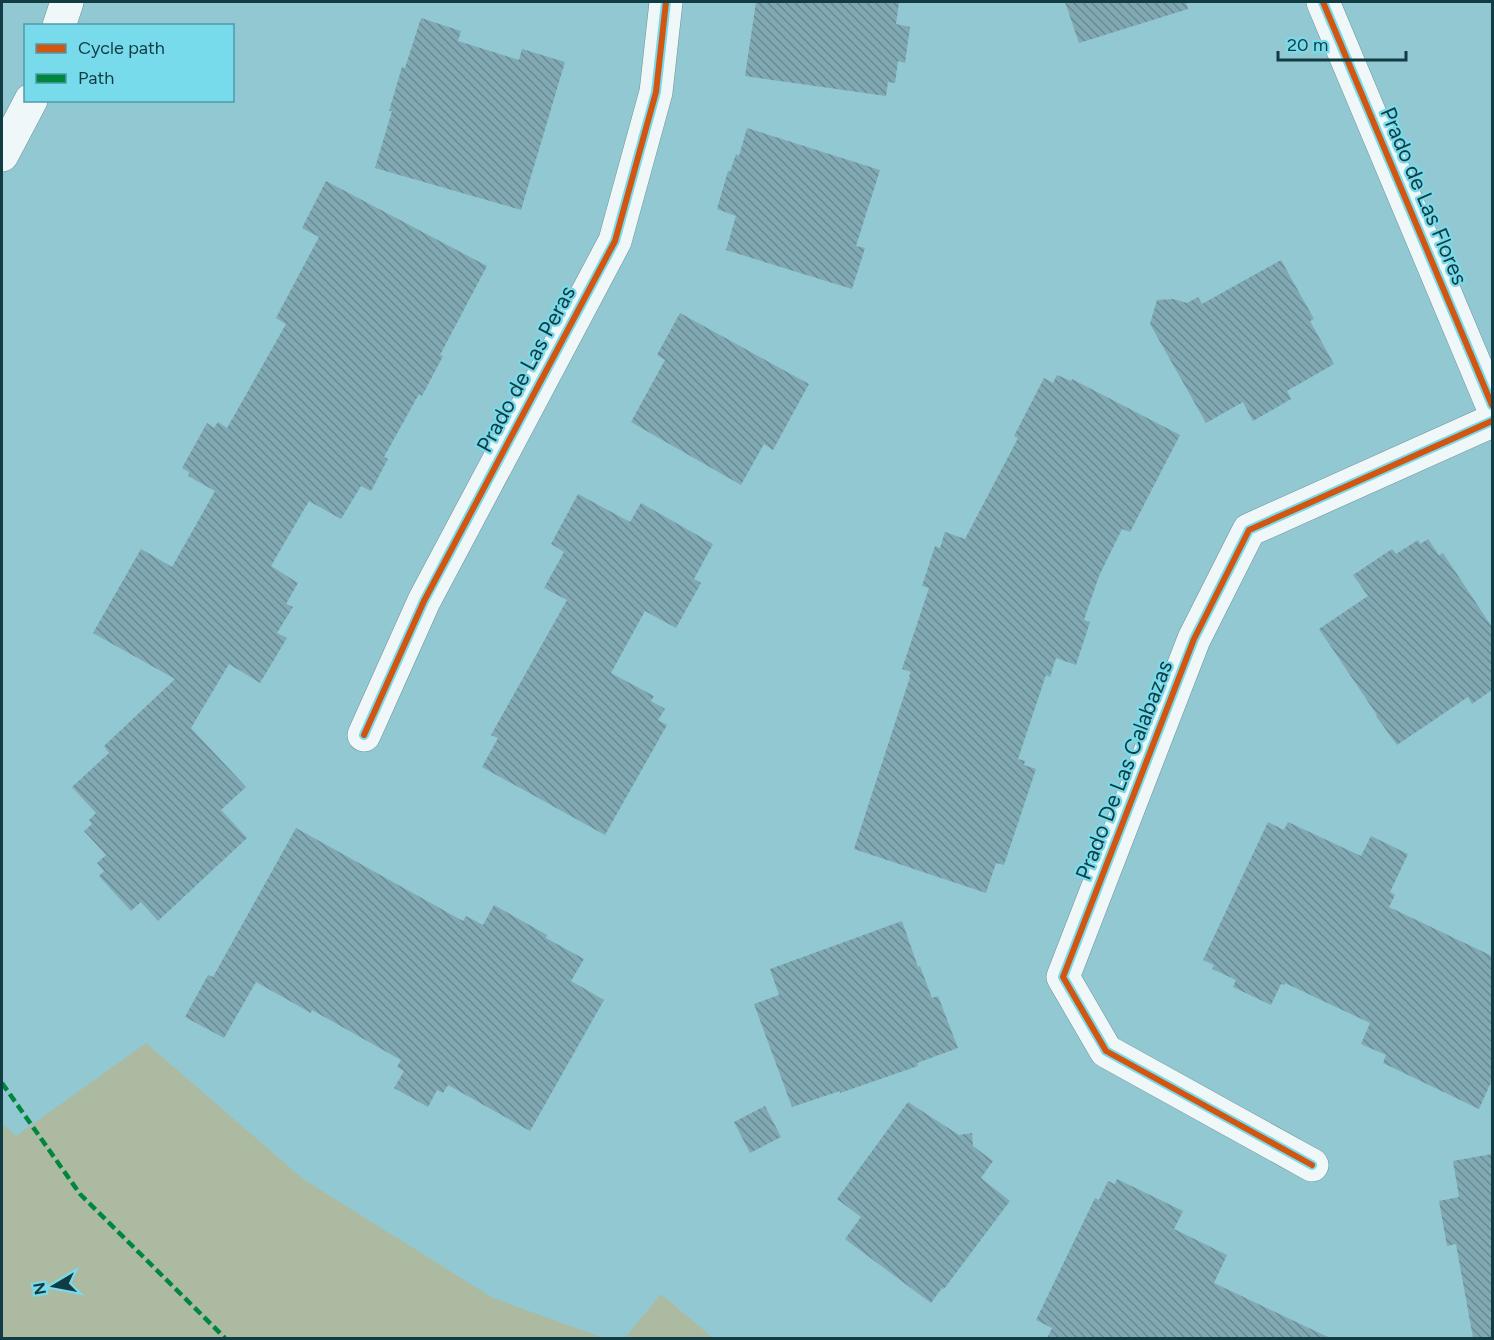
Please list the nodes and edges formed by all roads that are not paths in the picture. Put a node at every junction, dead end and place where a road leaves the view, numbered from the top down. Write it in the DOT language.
graph roads {
  1 [pos="67,2"];
  2 [pos="666,2"];
  3 [pos="1323,2"];
  4 [pos="60,24"];
  5 [pos="30,102"];
  6 [pos="2,155"];
  7 [pos="1492,405"];
  8 [pos="1492,421"];
  9 [pos="364,735"];
  10 [pos="1312,1165"];
  1 -- 4 [label="street"];
  2 -- 9 [label="street, Prado de Las Peras"];
  3 -- 7 [label="street, Prado de Las Flores"];
  5 -- 6 [label="street"];
  8 -- 10 [label="street, Prado De Las Calabazas"];
}
